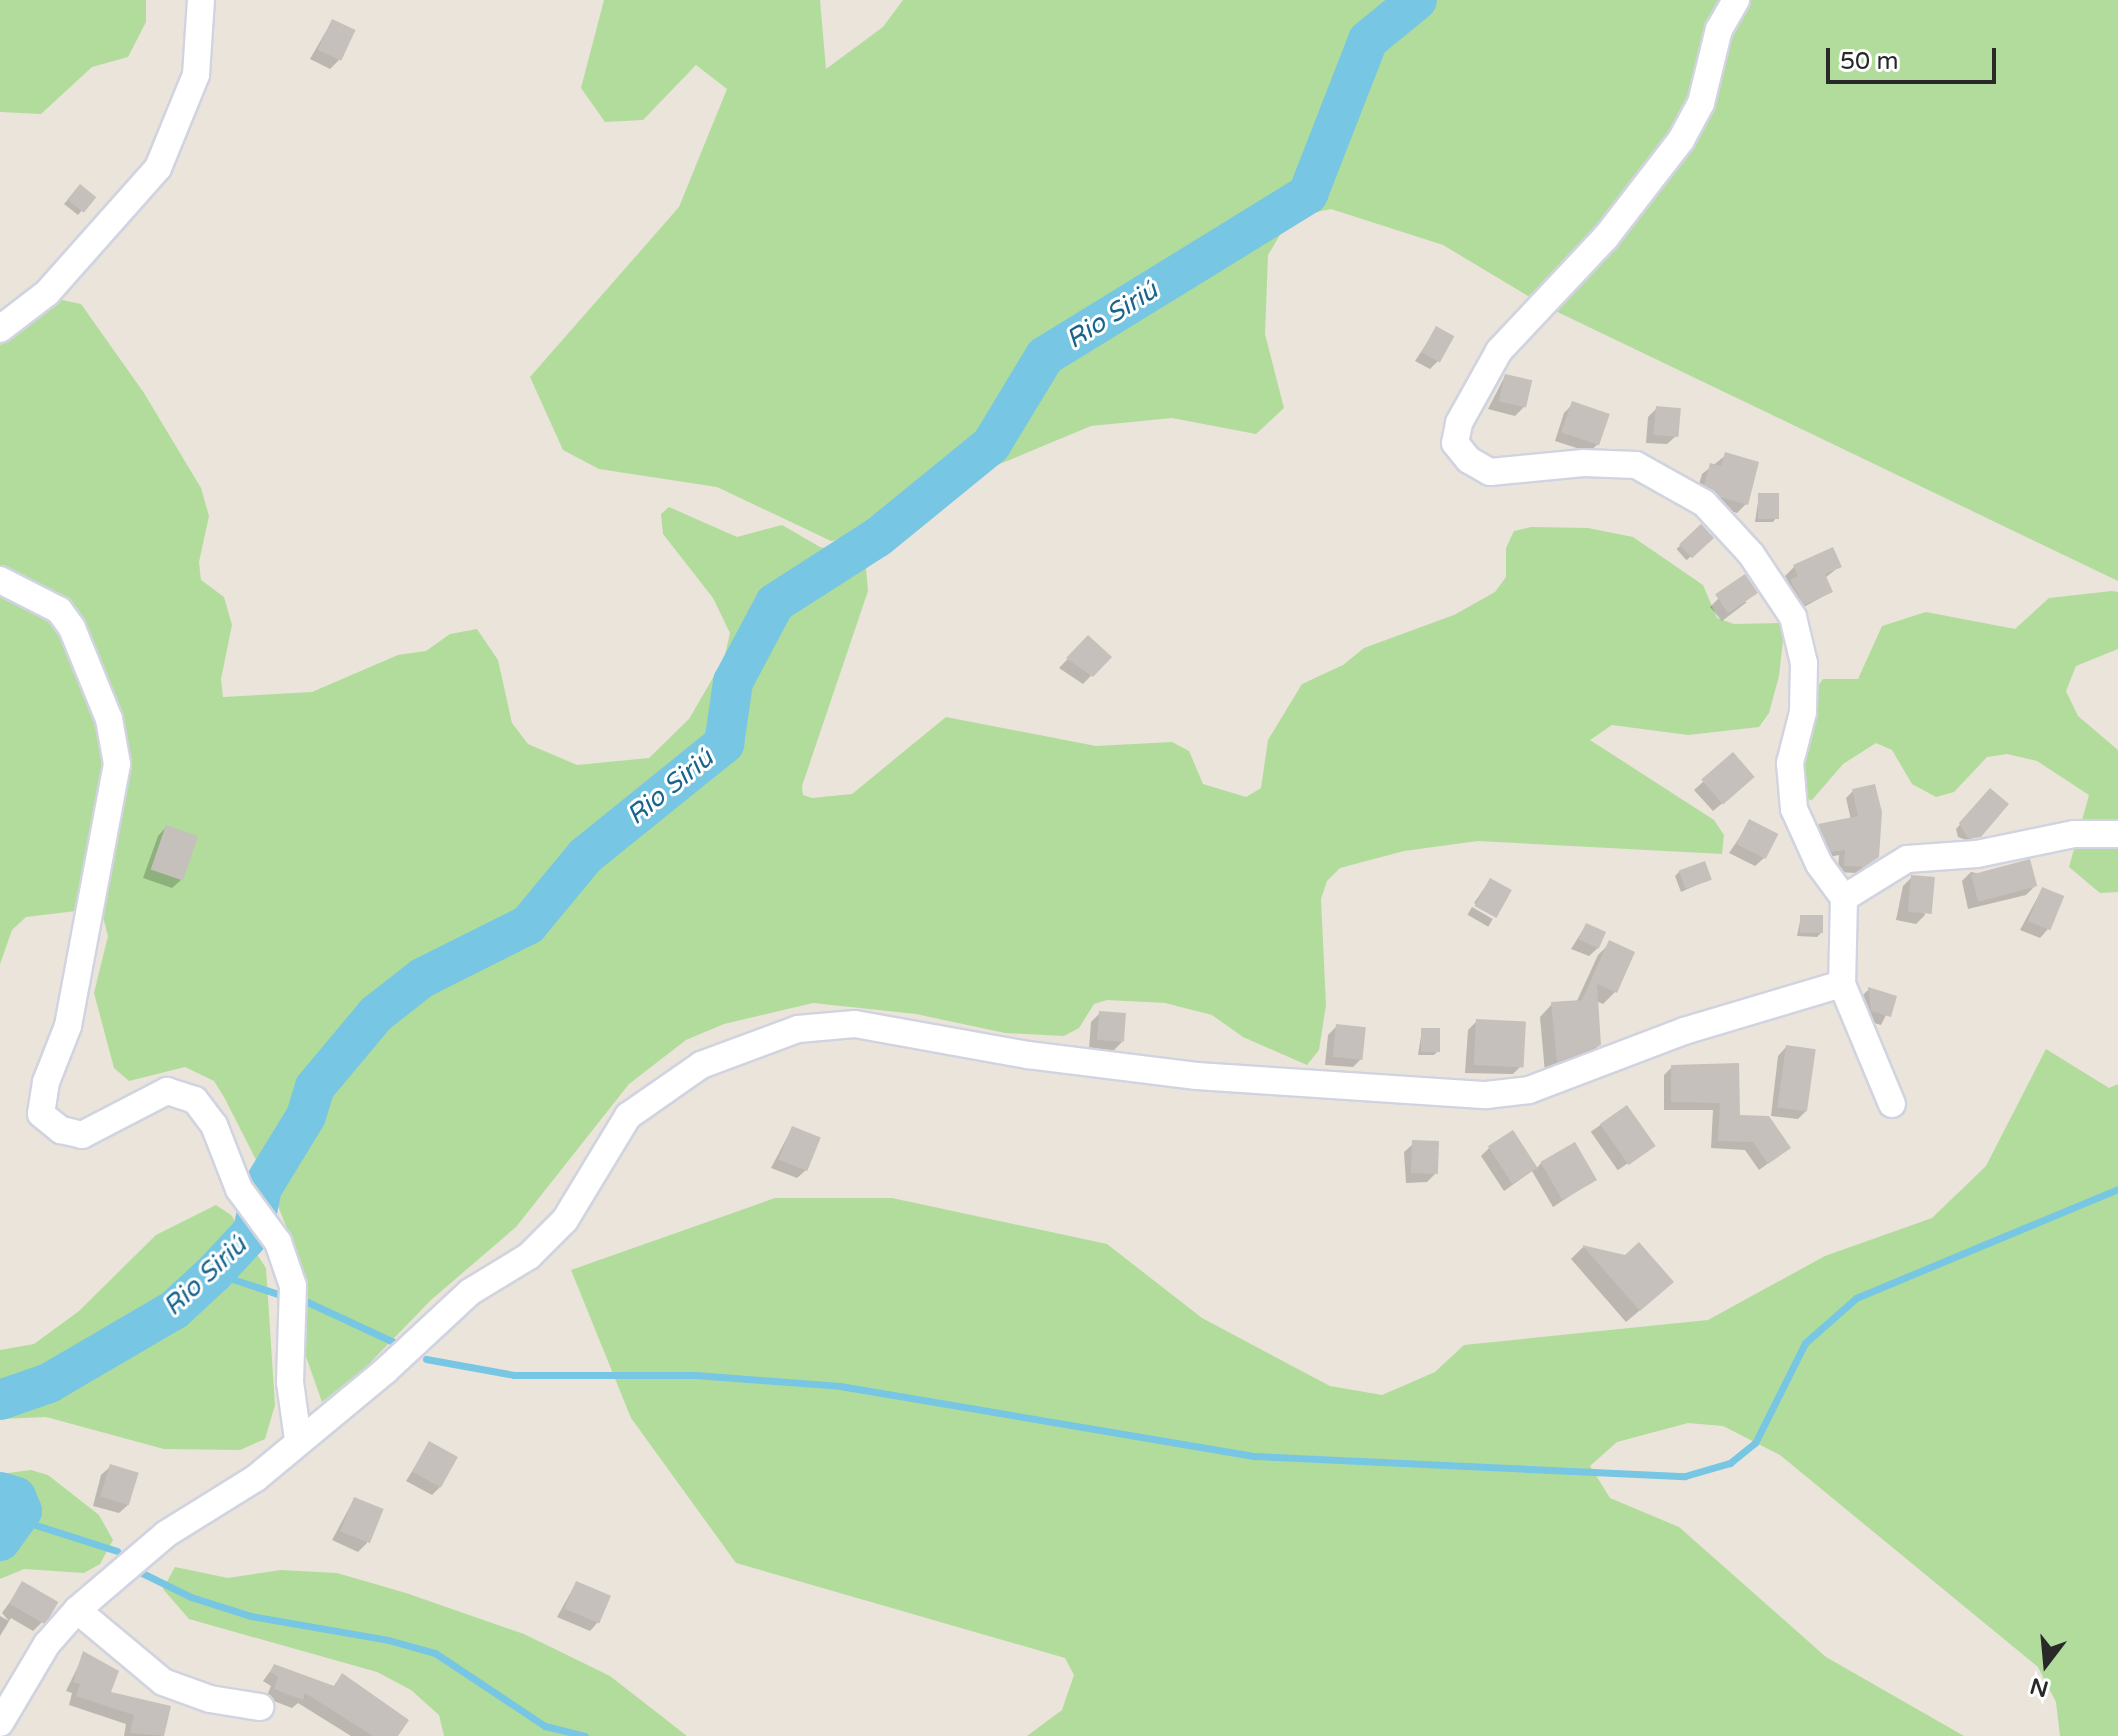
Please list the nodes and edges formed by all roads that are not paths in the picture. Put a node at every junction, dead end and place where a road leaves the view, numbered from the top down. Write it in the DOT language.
graph roads {
  1 [pos="201,0"];
  2 [pos="1736,0"];
  3 [pos="0,329"];
  4 [pos="0,580"];
  5 [pos="2118,834"];
  6 [pos="1844,898"];
  7 [pos="1842,984"];
  8 [pos="1892,1104"];
  9 [pos="298,1440"];
  10 [pos="77,1610"];
  11 [pos="260,1707"];
  12 [pos="0,1723"];
  1 -- 3 [label="street"];
  2 -- 6 [label="street"];
  4 -- 9 [label="street"];
  5 -- 6 [label="street"];
  6 -- 7 [label="street"];
  7 -- 8 [label="street"];
  7 -- 9 [label="street"];
  9 -- 10 [label="street"];
  10 -- 11 [label="street"];
  10 -- 12 [label="street"];
}
